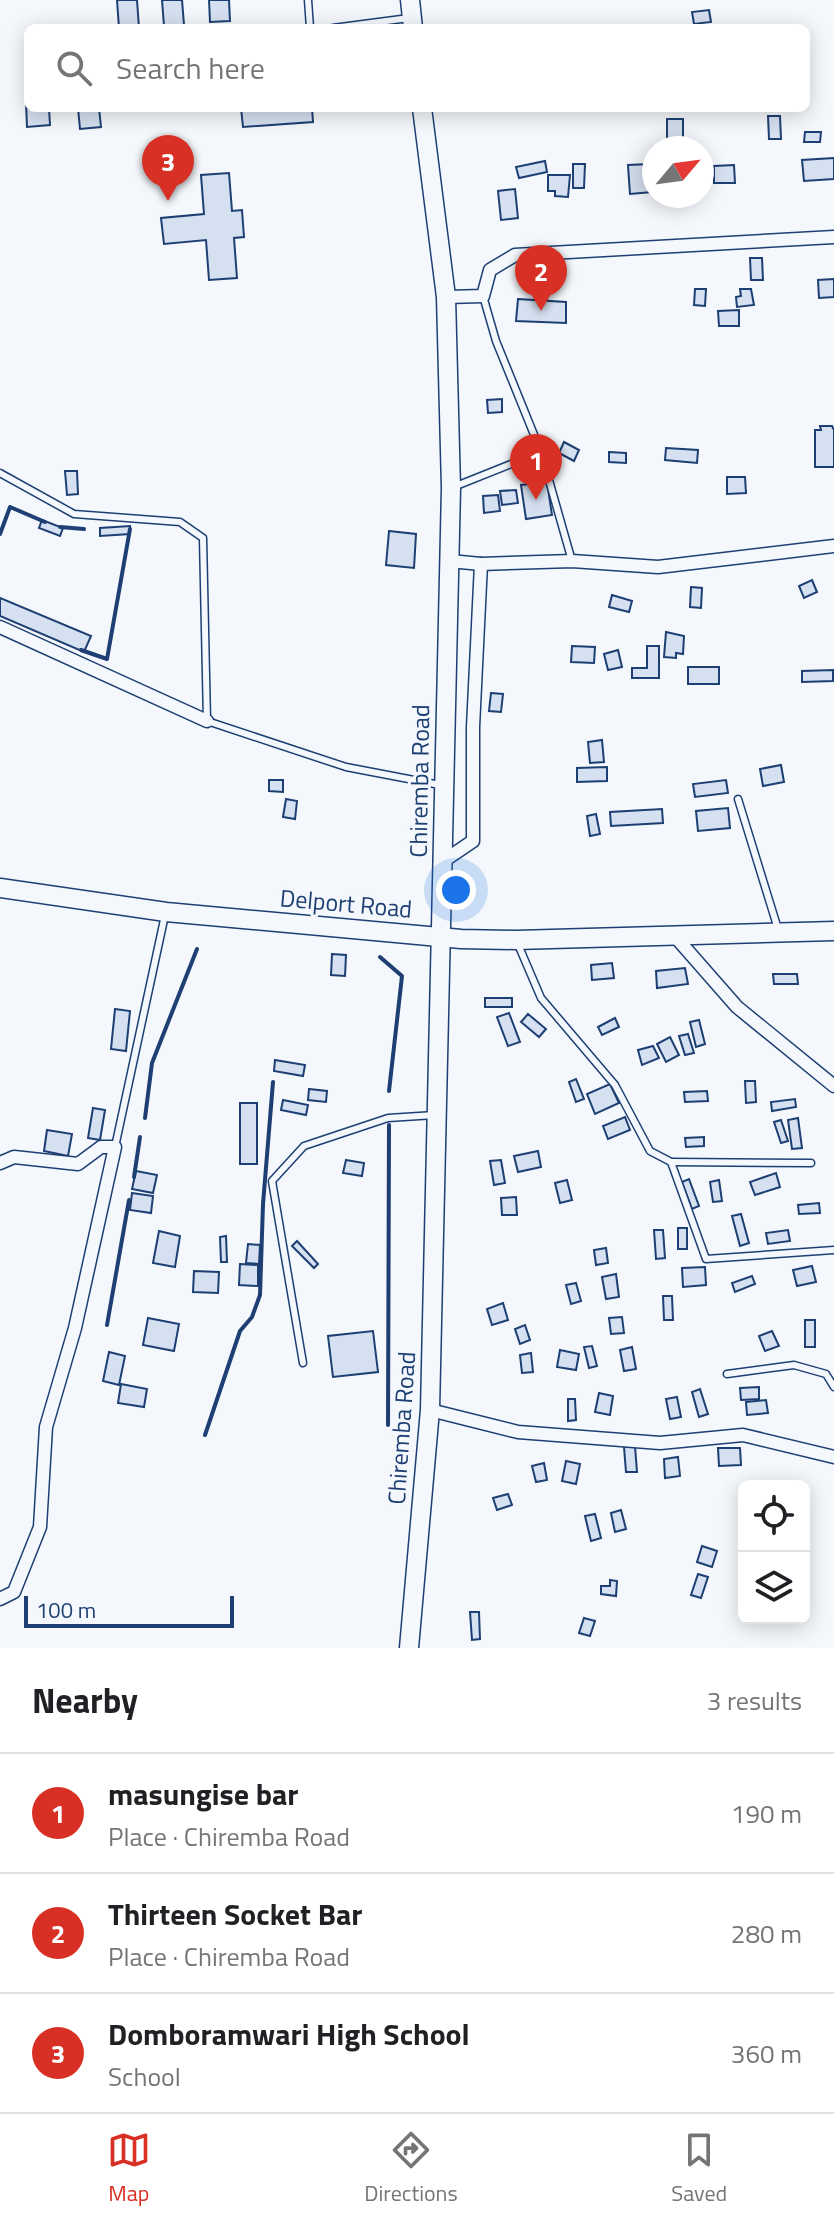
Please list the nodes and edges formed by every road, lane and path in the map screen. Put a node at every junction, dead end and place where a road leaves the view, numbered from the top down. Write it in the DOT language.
graph roads {
  1 [pos="308,0"];
  2 [pos="412,15"];
  3 [pos="310,24"];
  4 [pos="357,24"];
  5 [pos="423,112"];
  6 [pos="834,237"];
  7 [pos="483,296"];
  8 [pos="446,297"];
  9 [pos="541,452"];
  10 [pos="0,473"];
  11 [pos="451,488"];
  12 [pos="834,546"];
  13 [pos="450,561"];
  14 [pos="572,561"];
  15 [pos="481,564"];
  16 [pos="0,627"];
  17 [pos="207,721"];
  18 [pos="443,785"];
  19 [pos="738,799"];
  20 [pos="442,862"];
  21 [pos="0,888"];
  22 [pos="166,912"];
  23 [pos="834,931"];
  24 [pos="779,932"];
  25 [pos="673,934"];
  26 [pos="440,938"];
  27 [pos="516,940"];
  28 [pos="834,1086"];
  29 [pos="437,1115"];
  30 [pos="115,1147"];
  31 [pos="671,1162"];
  32 [pos="0,1163"];
  33 [pos="811,1163"];
  34 [pos="834,1250"];
  35 [pos="303,1363"];
  36 [pos="727,1374"];
  37 [pos="834,1387"];
  38 [pos="430,1410"];
  39 [pos="834,1457"];
  40 [pos="0,1599"];
  41 [pos="409,1648"];
  1 -- 3 [label="lane"];
  2 -- 4 [label="lane"];
  5 -- 8 [label="main road, Chiremba Road"];
  6 -- 7 [label="street"];
  7 -- 8 [label="street"];
  7 -- 9 [label="lane"];
  8 -- 11 [label="main road, Chiremba Road"];
  9 -- 11 [label="lane"];
  9 -- 14 [label="lane"];
  10 -- 17 [label="lane"];
  11 -- 13 [label="main road, Chiremba Road"];
  12 -- 14 [label="street"];
  13 -- 15 [label="street"];
  13 -- 18 [label="main road, Chiremba Road"];
  14 -- 15 [label="street"];
  15 -- 20 [label="street"];
  16 -- 17 [label="street"];
  17 -- 18 [label="lane"];
  18 -- 20 [label="main road, Chiremba Road"];
  19 -- 24 [label="lane"];
  20 -- 26 [label="main road, Chiremba Road"];
  21 -- 22 [label="main road, Delport Road"];
  22 -- 26 [label="main road, Delport Road"];
  22 -- 30 [label="lane"];
  23 -- 24 [label="main road, Delport Road"];
  24 -- 25 [label="main road, Delport Road"];
  25 -- 27 [label="main road, Delport Road"];
  25 -- 28 [label="street"];
  26 -- 27 [label="main road, Delport Road"];
  26 -- 29 [label="main road, Chiremba Road"];
  27 -- 31 [label="lane"];
  29 -- 35 [label="lane"];
  29 -- 38 [label="main road, Chiremba Road"];
  30 -- 32 [label="street"];
  30 -- 40 [label="street"];
  31 -- 33 [label="lane"];
  31 -- 34 [label="lane"];
  36 -- 37 [label="lane"];
  38 -- 39 [label="street"];
  38 -- 41 [label="main road, Chiremba Road"];
}
